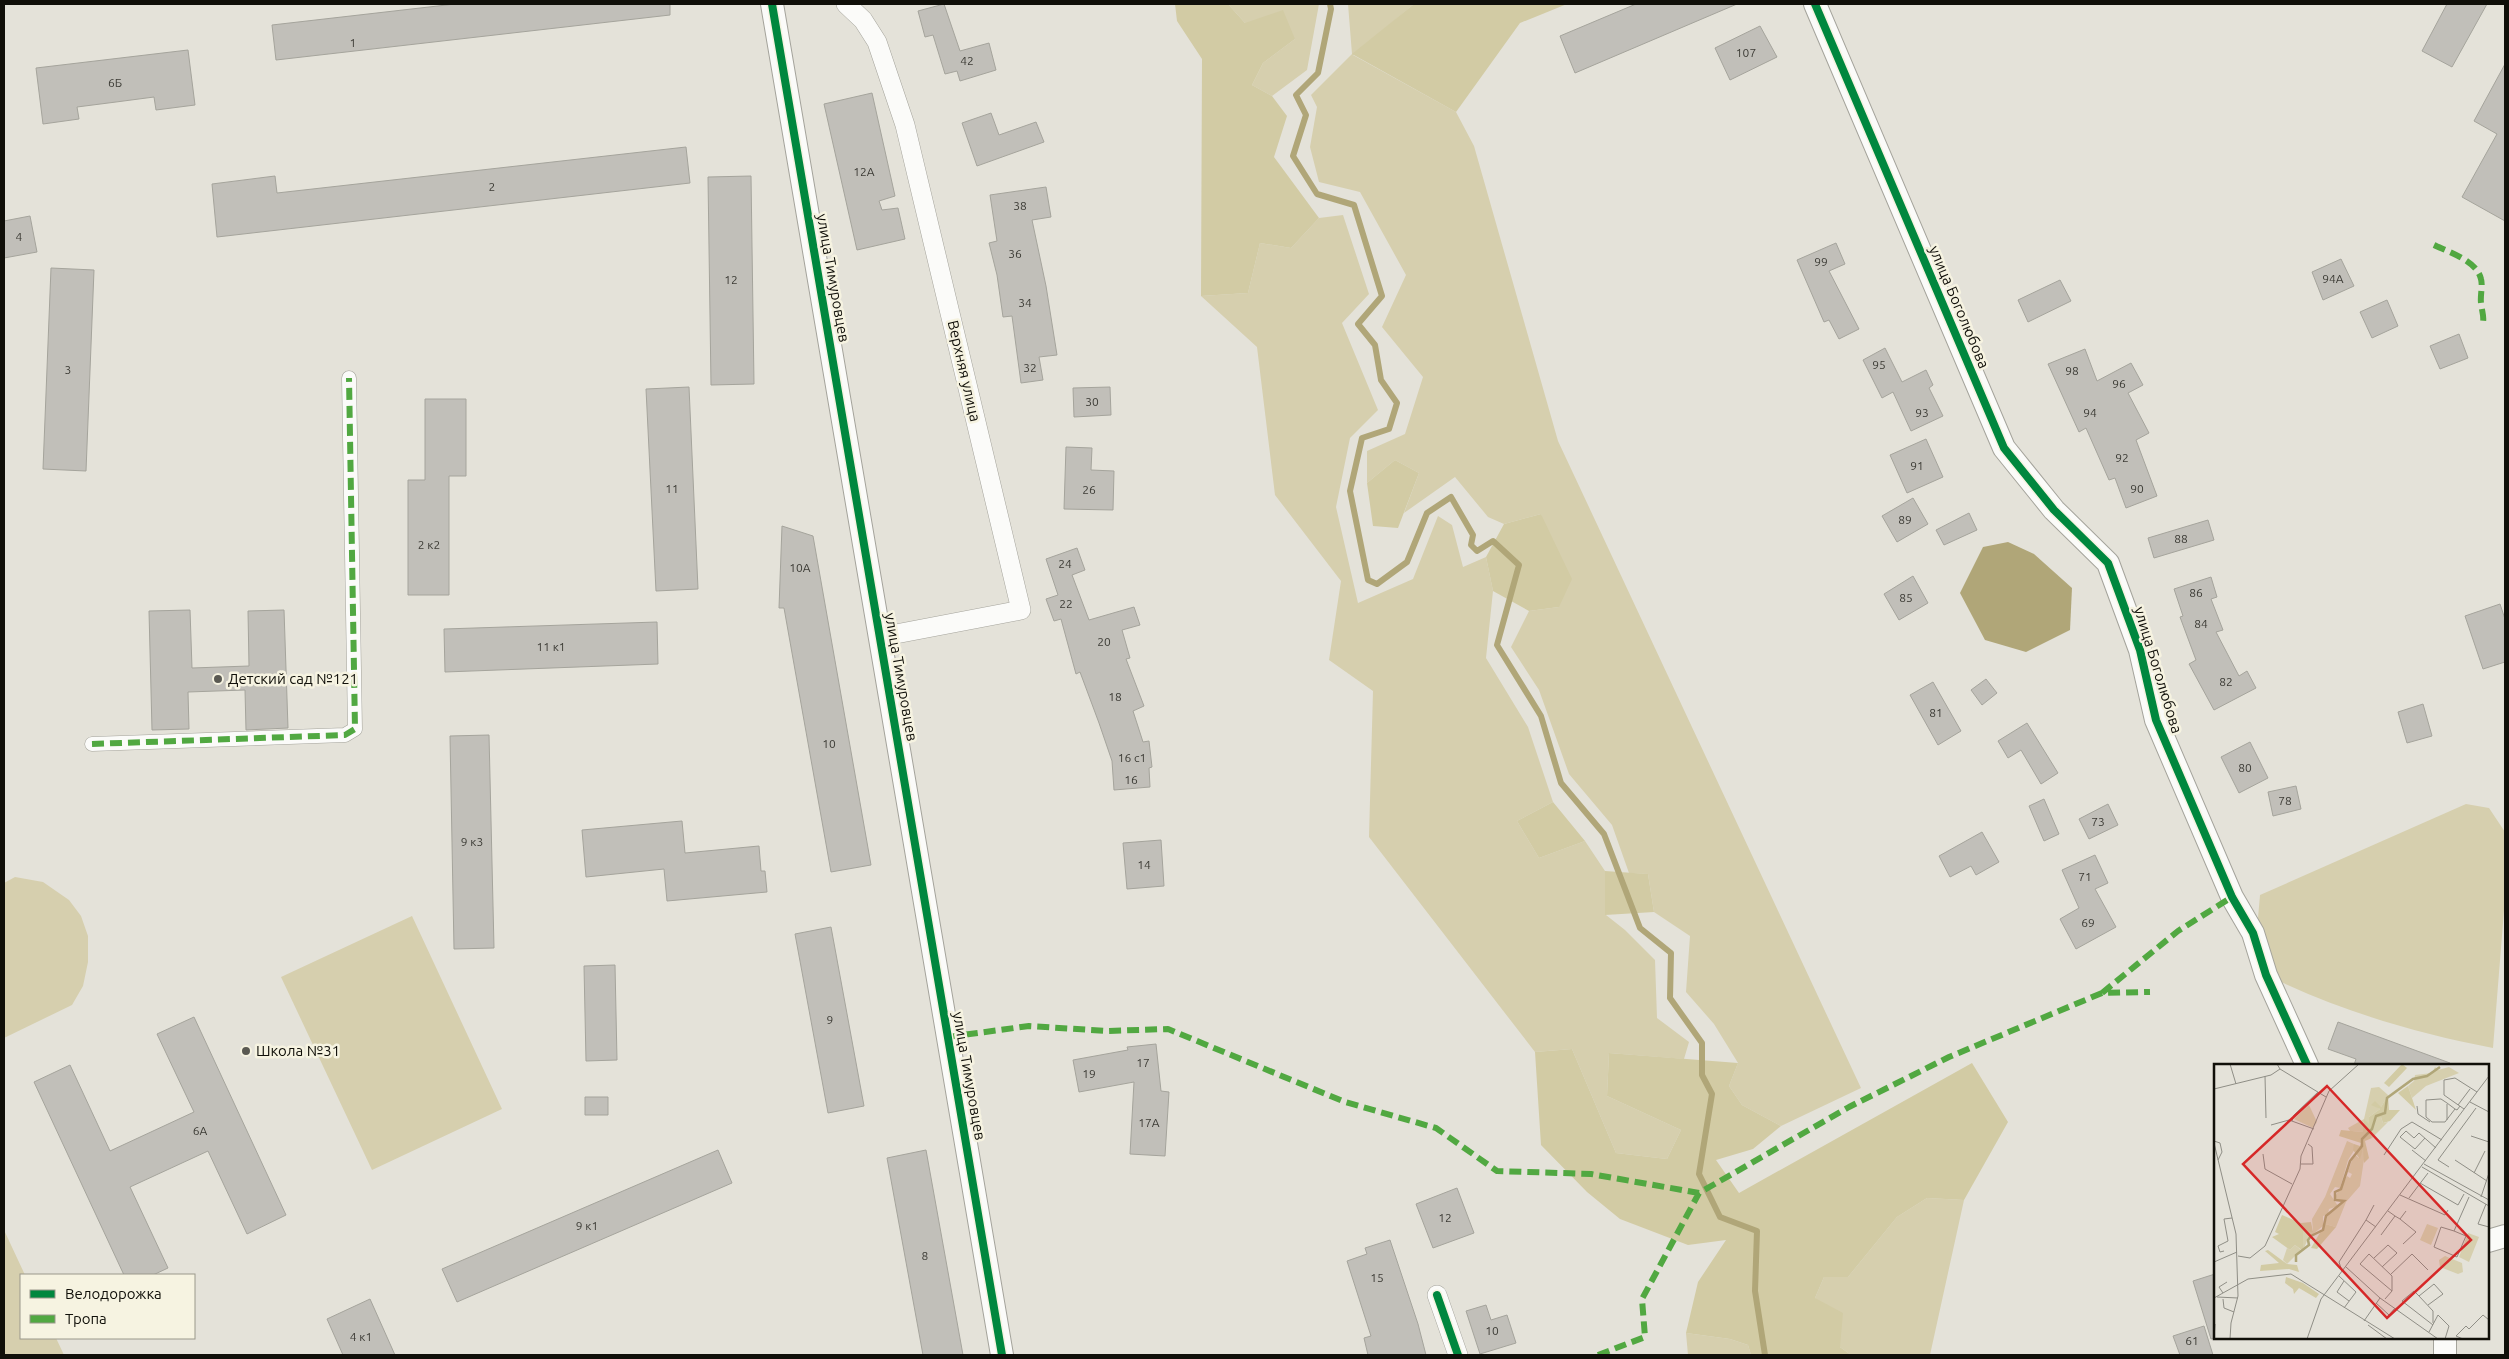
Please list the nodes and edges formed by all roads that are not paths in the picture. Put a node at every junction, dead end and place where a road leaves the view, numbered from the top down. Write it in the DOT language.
graph roads {
  1 [pos="772,4"];
  2 [pos="846,4"];
  3 [pos="1816,4"];
  4 [pos="349,378"];
  5 [pos="880,637"];
  6 [pos="92,744"];
  7 [pos="2307,1064"];
  8 [pos="2505,1236"];
  9 [pos="2489,1241"];
  10 [pos="1437,1295"];
  11 [pos="2445,1339"];
  12 [pos="1002,1355"];
  13 [pos="1458,1355"];
  14 [pos="2446,1355"];
  1 -- 5 [label="street, улица Тимуровцев"];
  2 -- 5 [label="street, Верхняя улица"];
  3 -- 7 [label="street, улица Боголюбова"];
  4 -- 6 [label="street"];
  5 -- 12 [label="street, улица Тимуровцев"];
  8 -- 9 [label="street"];
  10 -- 13 [label="street"];
  11 -- 14 [label="street"];
}
